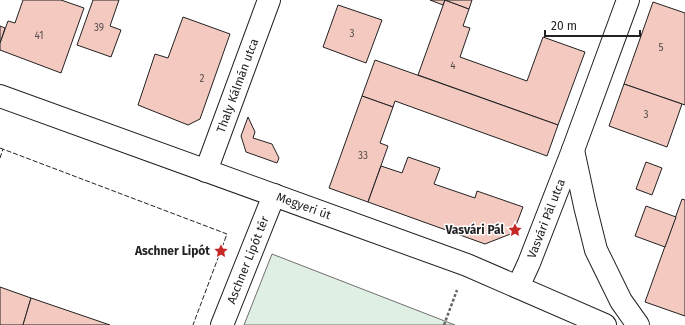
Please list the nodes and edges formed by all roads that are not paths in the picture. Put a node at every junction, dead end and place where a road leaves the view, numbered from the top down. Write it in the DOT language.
graph roads {
  1 [pos="269,0"];
  2 [pos="628,0"];
  3 [pos="0,96"];
  4 [pos="573,150"];
  5 [pos="206,171"];
  6 [pos="274,195"];
  7 [pos="518,287"];
  8 [pos="222,325"];
  9 [pos="605,325"];
  10 [pos="638,325"];
  1 -- 5 [label="main road, Thaly Kálmán utca"];
  2 -- 4 [label="main road, Vasvári Pál utca"];
  3 -- 5 [label="main road, Megyeri út"];
  4 -- 7 [label="main road, Vasvári Pál utca"];
  4 -- 10 [label="main road"];
  5 -- 6 [label="main road, Megyeri út"];
  6 -- 7 [label="main road, Megyeri út"];
  6 -- 8 [label="main road, Aschner Lipót tér"];
  7 -- 9 [label="main road, Megyeri út"];
}
